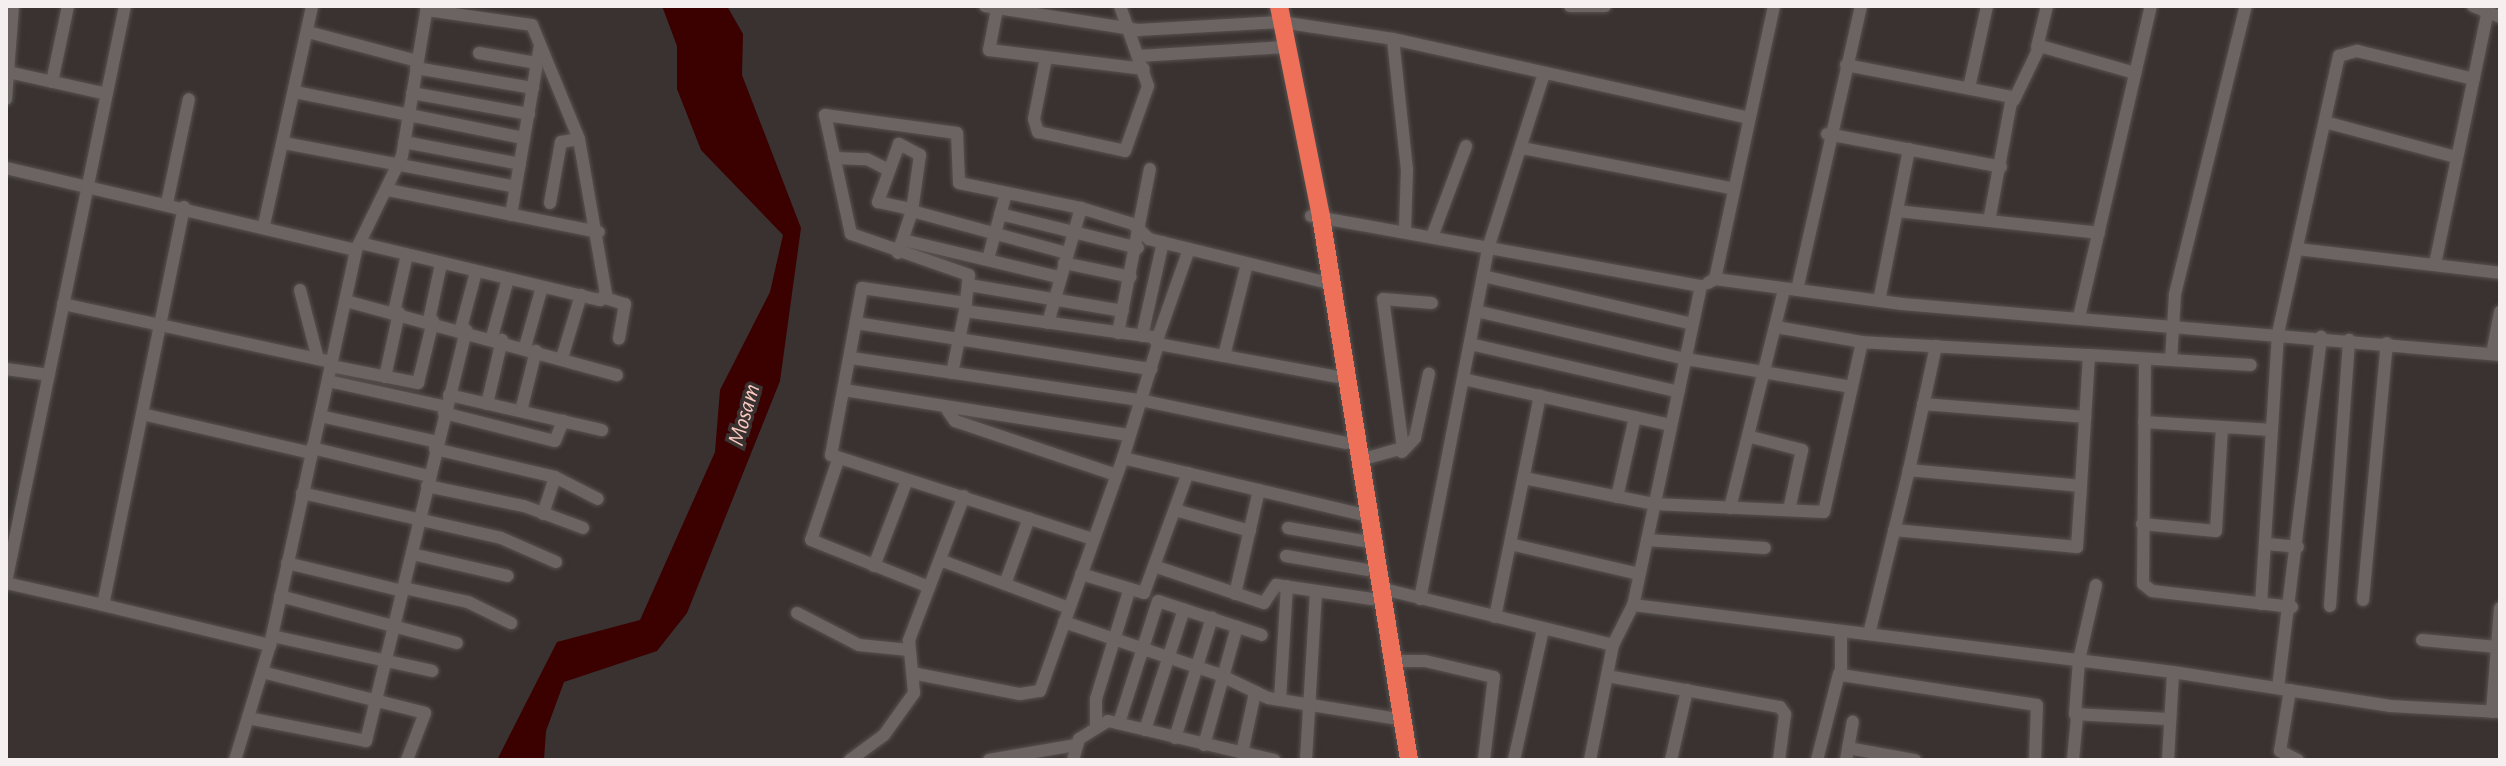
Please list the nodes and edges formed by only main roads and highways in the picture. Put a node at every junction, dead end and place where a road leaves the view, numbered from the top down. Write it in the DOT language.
graph roads {
  1 [pos="1280,14"];
  2 [pos="1342,378"];
  3 [pos="1363,515"];
  4 [pos="1376,594"];
  5 [pos="1398,760"];
  6 [pos="1409,760"];
  1 -- 2 [label="highway"];
  2 -- 3 [label="highway"];
  2 -- 3 [label="highway"];
  3 -- 4 [label="highway"];
  3 -- 4 [label="highway"];
  4 -- 5 [label="highway"];
  4 -- 6 [label="highway"];
}
